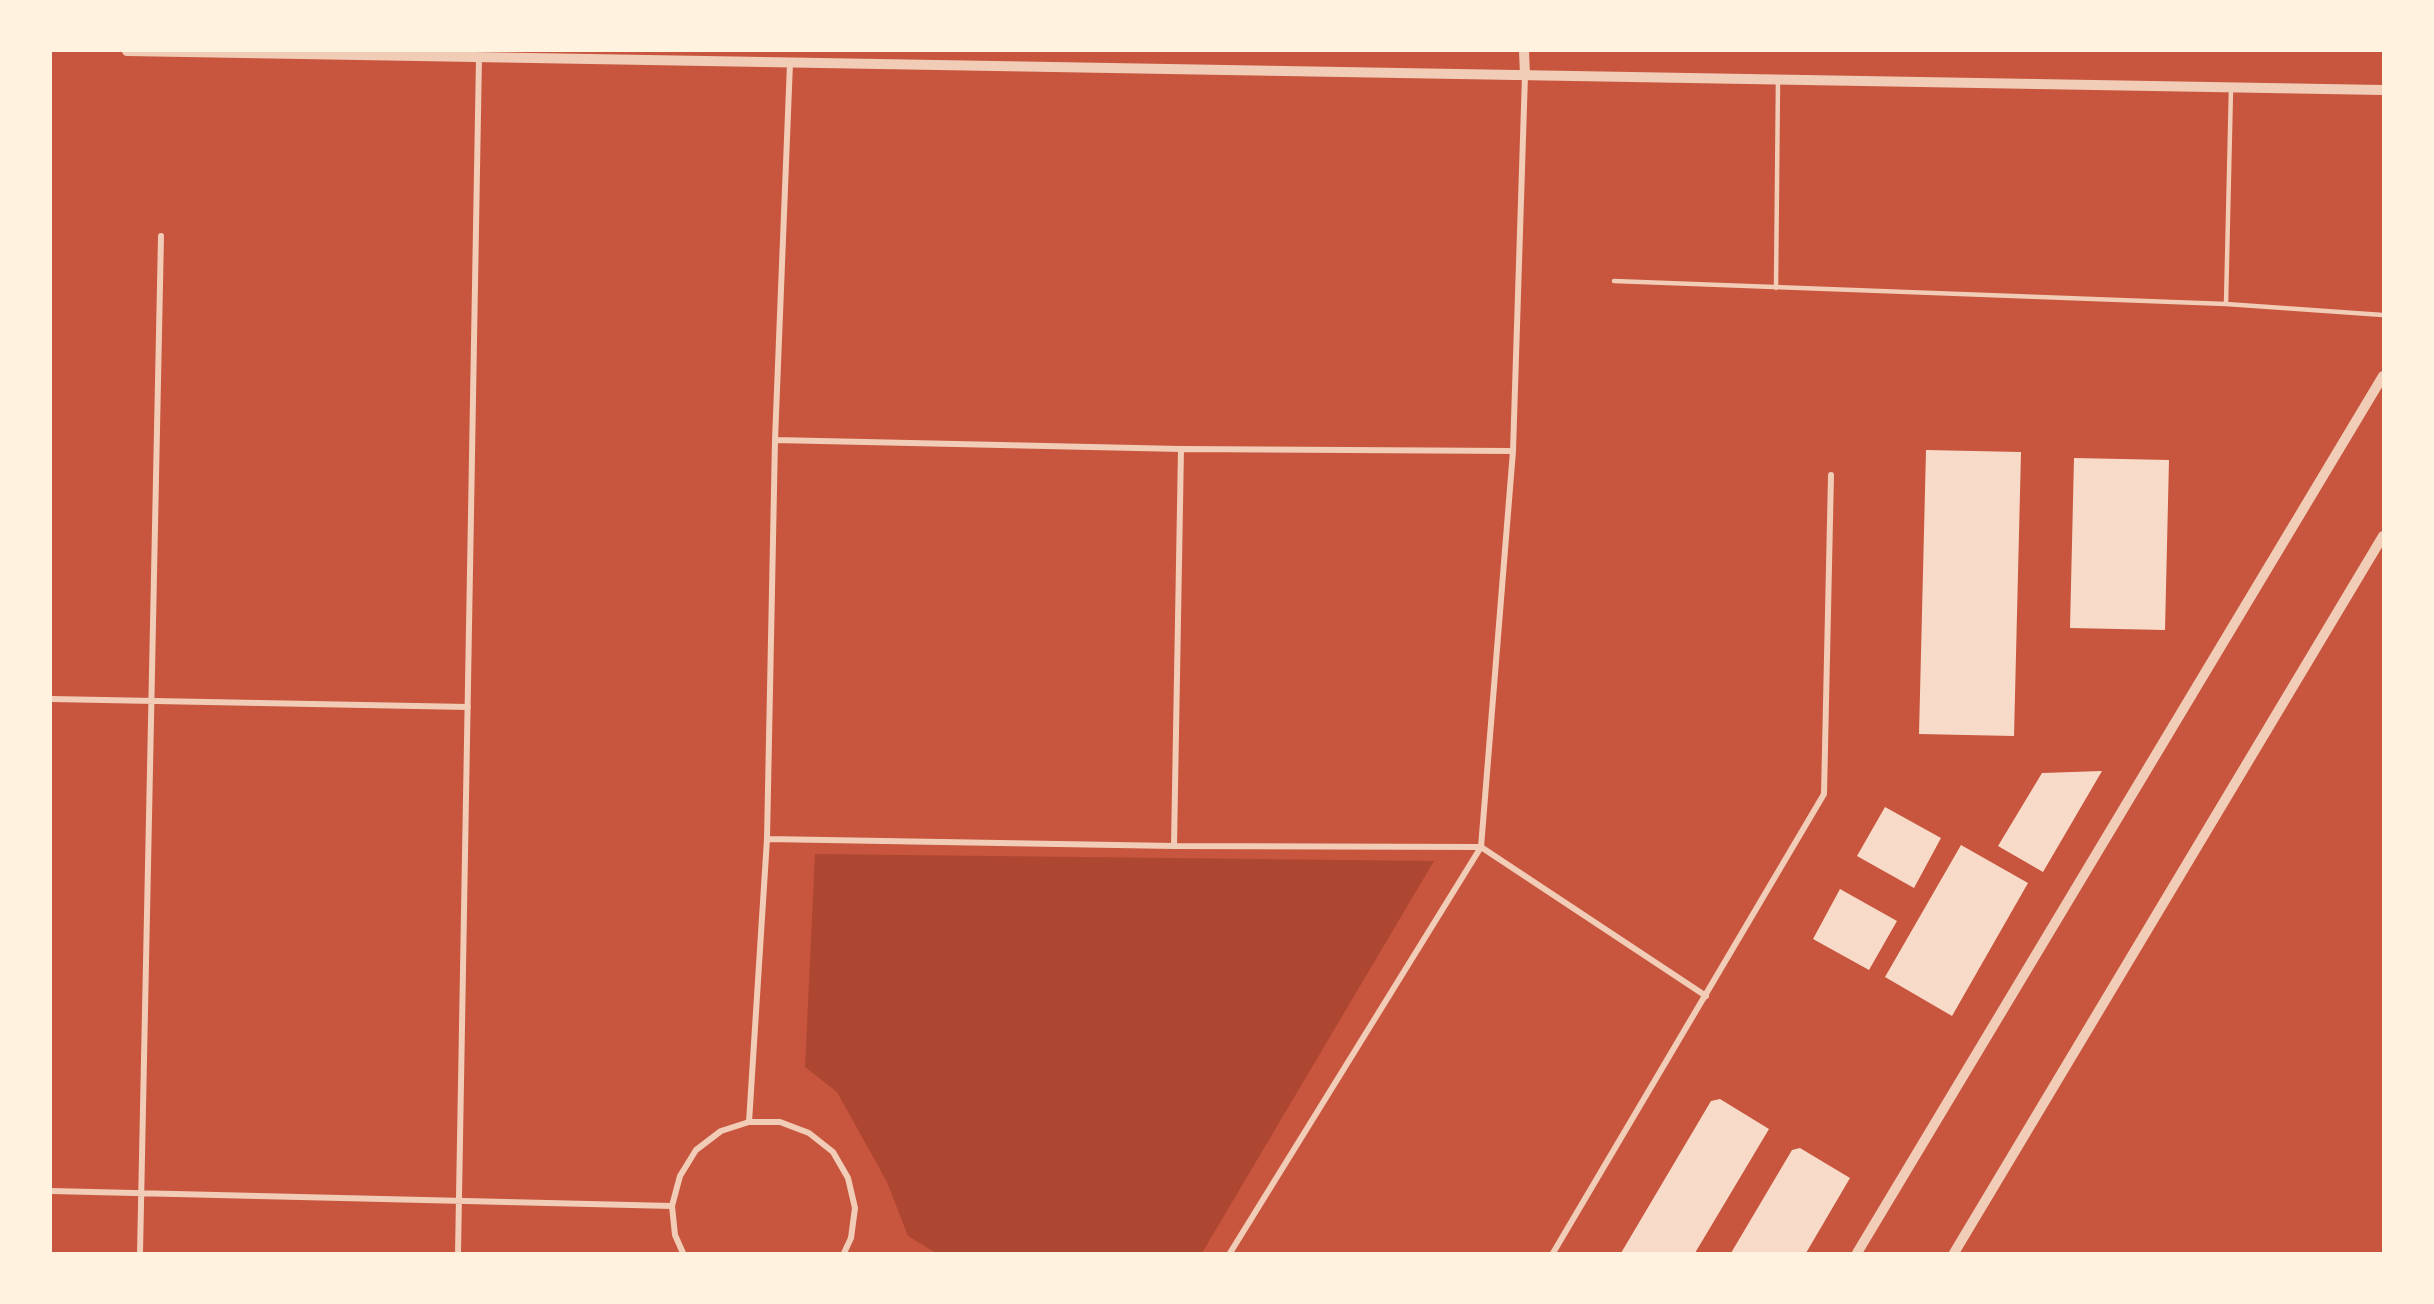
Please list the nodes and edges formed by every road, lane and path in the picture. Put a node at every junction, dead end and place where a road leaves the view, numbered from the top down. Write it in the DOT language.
graph roads {
  1 [pos="127,51"];
  2 [pos="1524,51"];
  3 [pos="479,57"];
  4 [pos="790,57"];
  5 [pos="1525,75"];
  6 [pos="1778,80"];
  7 [pos="2231,87"];
  8 [pos="2383,90"];
  9 [pos="161,236"];
  10 [pos="1614,281"];
  11 [pos="1776,288"];
  12 [pos="2226,304"];
  13 [pos="2383,315"];
  14 [pos="2383,376"];
  15 [pos="775,440"];
  16 [pos="1181,449"];
  17 [pos="1513,452"];
  18 [pos="1831,475"];
  19 [pos="2383,536"];
  20 [pos="51,699"];
  21 [pos="152,700"];
  22 [pos="468,707"];
  23 [pos="767,838"];
  24 [pos="1174,846"];
  25 [pos="1481,847"];
  26 [pos="1707,996"];
  27 [pos="750,1122"];
  28 [pos="51,1191"];
  29 [pos="141,1193"];
  30 [pos="460,1200"];
  31 [pos="672,1206"];
  32 [pos="140,1253"];
  33 [pos="458,1253"];
  34 [pos="683,1253"];
  35 [pos="844,1253"];
  36 [pos="1230,1253"];
  37 [pos="1553,1253"];
  38 [pos="1857,1253"];
  39 [pos="1954,1253"];
  1 -- 3 [label="street"];
  2 -- 5 [label="street"];
  3 -- 4 [label="street"];
  3 -- 22 [label="street"];
  4 -- 5 [label="street"];
  4 -- 15 [label="street"];
  5 -- 6 [label="street"];
  5 -- 17 [label="street"];
  6 -- 7 [label="street"];
  6 -- 11 [label="lane"];
  7 -- 8 [label="street"];
  7 -- 12 [label="lane"];
  9 -- 21 [label="street"];
  10 -- 11 [label="lane"];
  11 -- 12 [label="lane"];
  12 -- 13 [label="lane"];
  14 -- 38 [label="street"];
  15 -- 16 [label="street"];
  15 -- 23 [label="street"];
  16 -- 17 [label="street"];
  16 -- 24 [label="street"];
  17 -- 25 [label="street"];
  18 -- 26 [label="street"];
  19 -- 39 [label="street"];
  20 -- 21 [label="street"];
  21 -- 22 [label="street"];
  21 -- 29 [label="street"];
  22 -- 30 [label="street"];
  23 -- 24 [label="street"];
  23 -- 27 [label="street"];
  24 -- 25 [label="street"];
  25 -- 26 [label="street"];
  25 -- 36 [label="street"];
  26 -- 37 [label="street"];
  27 -- 31 [label="street"];
  27 -- 35 [label="street"];
  28 -- 29 [label="street"];
  29 -- 30 [label="street"];
  29 -- 32 [label="street"];
  30 -- 31 [label="street"];
  30 -- 33 [label="street"];
  31 -- 34 [label="street"];
}
